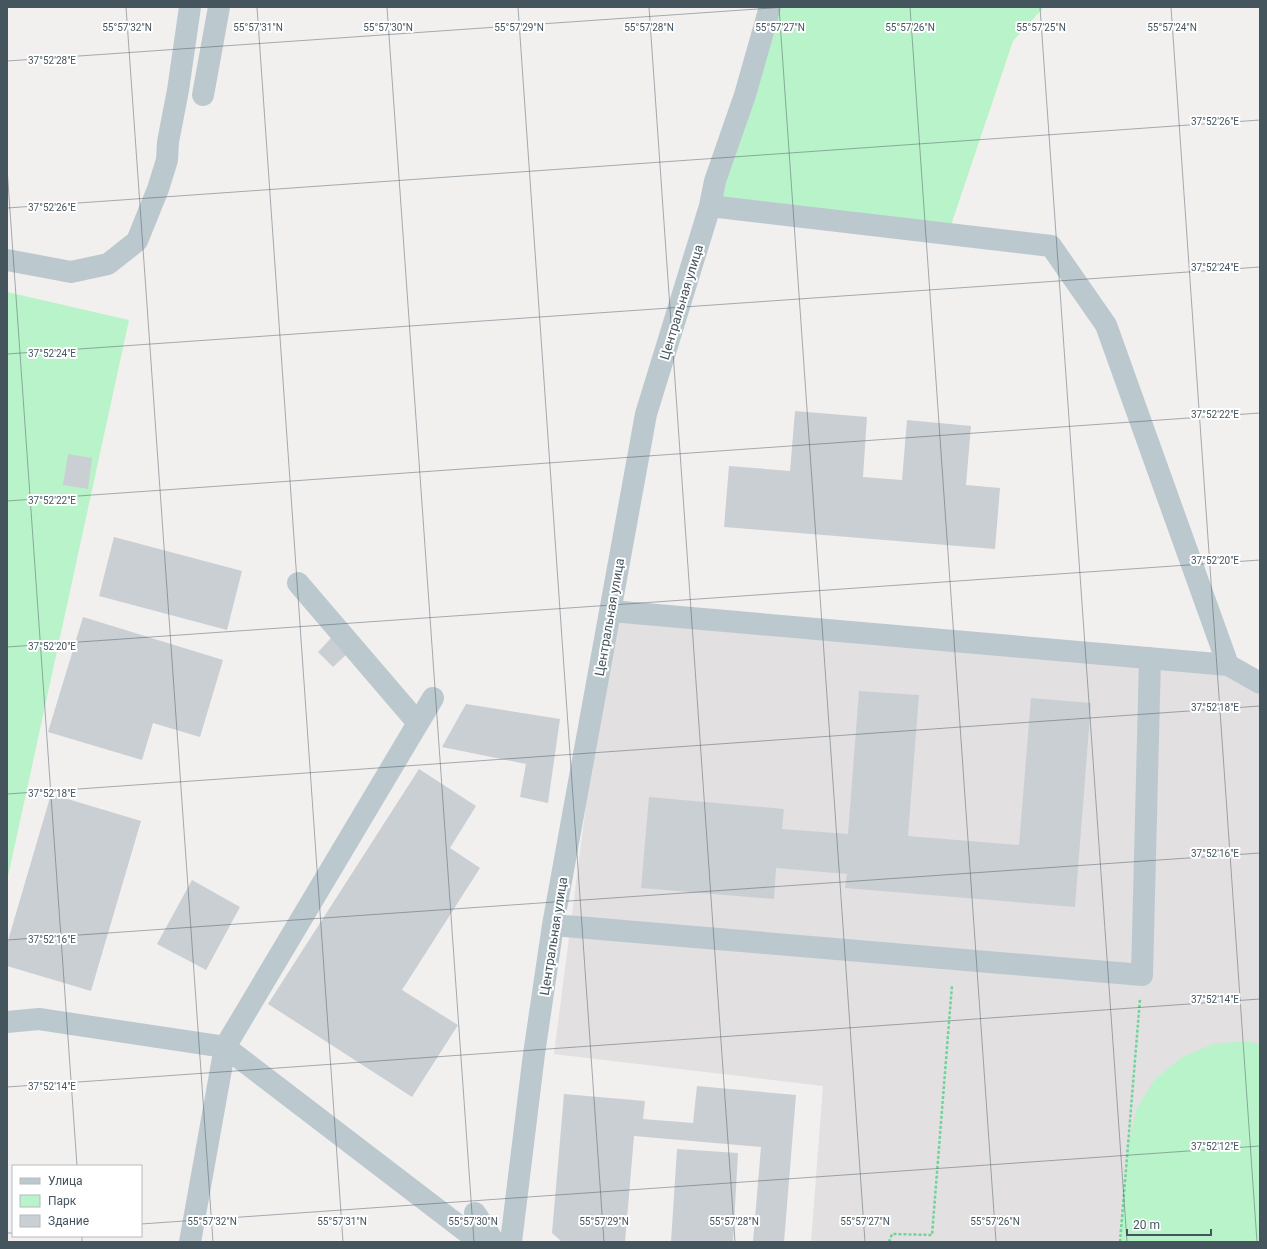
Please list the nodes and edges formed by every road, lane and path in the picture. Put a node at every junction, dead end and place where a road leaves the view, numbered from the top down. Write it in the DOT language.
graph roads {
  1 [pos="190,7"];
  2 [pos="220,7"];
  3 [pos="770,7"];
  4 [pos="203,94"];
  5 [pos="710,206"];
  6 [pos="7,260"];
  7 [pos="298,583"];
  8 [pos="611,611"];
  9 [pos="1150,658"];
  10 [pos="1228,665"];
  11 [pos="1260,682"];
  12 [pos="433,698"];
  13 [pos="418,723"];
  14 [pos="553,925"];
  15 [pos="954,959"];
  16 [pos="1142,975"];
  17 [pos="7,1022"];
  18 [pos="225,1047"];
  19 [pos="475,1213"];
  20 [pos="190,1242"];
  21 [pos="480,1242"];
  22 [pos="494,1242"];
  23 [pos="510,1242"];
  24 [pos="889,1242"];
  25 [pos="1120,1242"];
  1 -- 6 [label="street"];
  2 -- 4 [label="street"];
  3 -- 5 [label="street, Центральная улица"];
  5 -- 8 [label="street, Центральная улица"];
  5 -- 10 [label="street"];
  7 -- 13 [label="street"];
  8 -- 9 [label="street"];
  8 -- 14 [label="street, Центральная улица"];
  9 -- 10 [label="street"];
  9 -- 16 [label="street"];
  10 -- 11 [label="street"];
  12 -- 13 [label="street"];
  13 -- 18 [label="street"];
  14 -- 15 [label="street"];
  14 -- 23 [label="street, Центральная улица"];
  15 -- 16 [label="street"];
  15 -- 24 [label="path"];
  16 -- 25 [label="path"];
  17 -- 18 [label="street"];
  18 -- 20 [label="street"];
  18 -- 21 [label="street"];
  19 -- 22 [label="street"];
}
